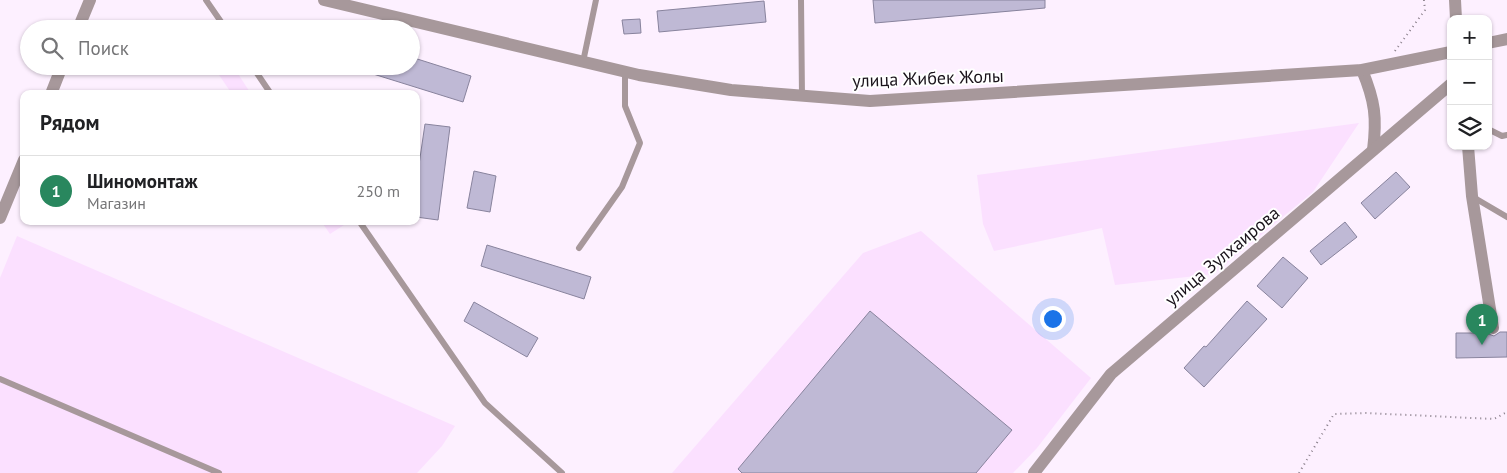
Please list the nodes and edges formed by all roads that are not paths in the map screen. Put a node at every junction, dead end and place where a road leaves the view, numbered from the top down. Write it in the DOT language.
graph roads {
  1 [pos="90,0"];
  2 [pos="206,0"];
  3 [pos="596,0"];
  4 [pos="802,0"];
  5 [pos="1454,0"];
  6 [pos="331,1"];
  7 [pos="1456,15"];
  8 [pos="82,20"];
  9 [pos="220,20"];
  10 [pos="409,20"];
  11 [pos="420,23"];
  12 [pos="1507,39"];
  13 [pos="1492,43"];
  14 [pos="1447,53"];
  15 [pos="583,62"];
  16 [pos="1362,70"];
  17 [pos="625,72"];
  18 [pos="58,75"];
  19 [pos="258,75"];
  20 [pos="1447,87"];
  21 [pos="53,90"];
  22 [pos="268,90"];
  23 [pos="802,96"];
  24 [pos="1492,131"];
  25 [pos="1507,135"];
  26 [pos="1373,150"];
  27 [pos="1468,150"];
  28 [pos="20,169"];
  29 [pos="13,186"];
  30 [pos="0,191"];
  31 [pos="1472,196"];
  32 [pos="1507,217"];
  33 [pos="0,218"];
  34 [pos="362,225"];
  35 [pos="579,248"];
  36 [pos="1493,328"];
  37 [pos="0,379"];
  38 [pos="219,473"];
  39 [pos="562,473"];
  40 [pos="1034,473"];
  1 -- 8 [label="street"];
  2 -- 9 [label="lane"];
  3 -- 15 [label="lane"];
  4 -- 23 [label="lane"];
  5 -- 7 [label="street"];
  6 -- 10 [label="street, улица Жибек Жолы"];
  11 -- 15 [label="street, улица Жибек Жолы"];
  12 -- 13 [label="street"];
  14 -- 16 [label="street, улица Жибек Жолы"];
  15 -- 17 [label="street, улица Жибек Жолы"];
  16 -- 23 [label="street, улица Жибек Жолы"];
  16 -- 26 [label="street"];
  17 -- 23 [label="street, улица Жибек Жолы"];
  17 -- 35 [label="lane"];
  18 -- 21 [label="street"];
  19 -- 22 [label="lane"];
  20 -- 26 [label="street, улица Зулхаирова"];
  24 -- 25 [label="lane"];
  26 -- 40 [label="street, улица Зулхаирова"];
  27 -- 31 [label="street"];
  28 -- 29 [label="street"];
  29 -- 30 [label="street"];
  29 -- 33 [label="street"];
  31 -- 32 [label="lane"];
  31 -- 36 [label="street"];
  34 -- 39 [label="lane"];
  37 -- 38 [label="lane"];
}
